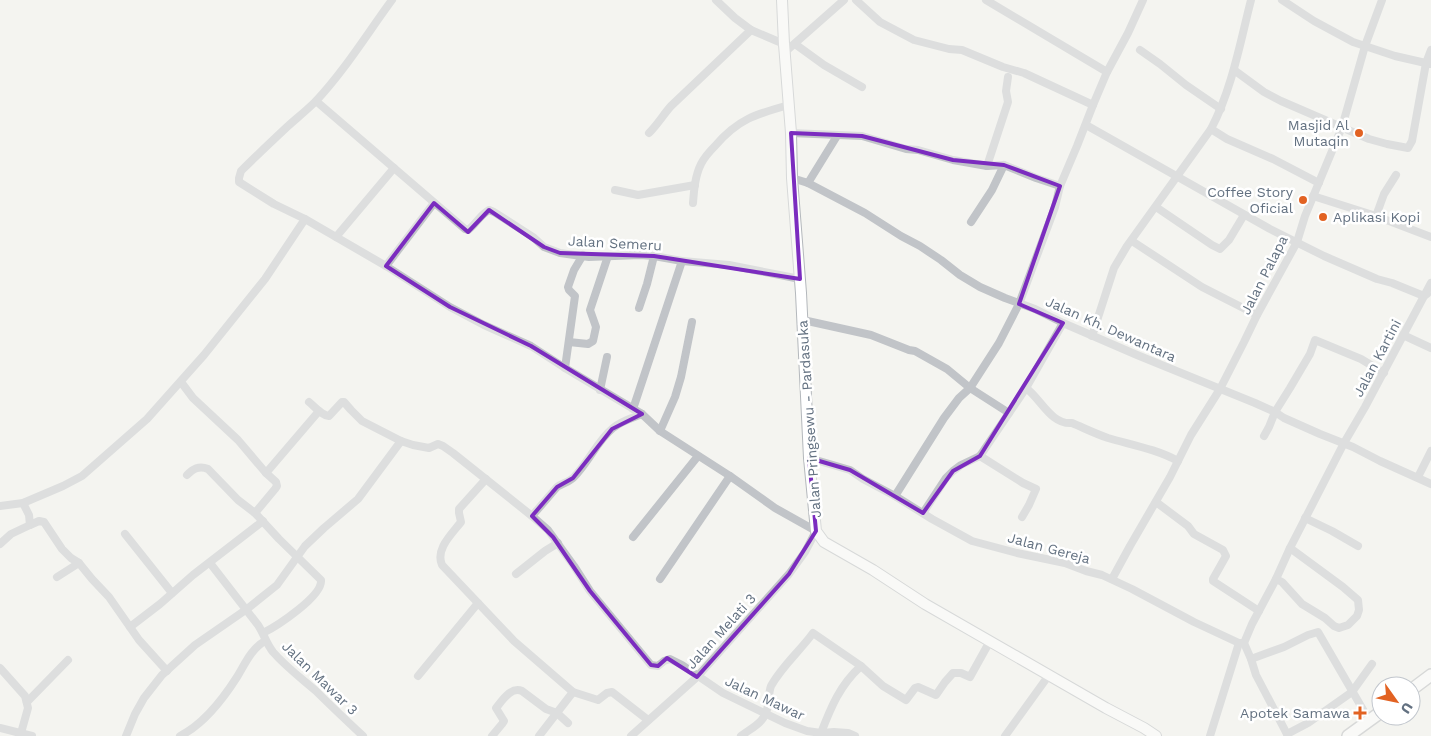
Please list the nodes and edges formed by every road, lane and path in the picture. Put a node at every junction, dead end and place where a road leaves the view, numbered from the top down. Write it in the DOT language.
graph roads {
  1 [pos="392,0"];
  2 [pos="716,0"];
  3 [pos="782,0"];
  4 [pos="844,0"];
  5 [pos="856,0"];
  6 [pos="986,0"];
  7 [pos="1143,0"];
  8 [pos="1251,0"];
  9 [pos="1282,0"];
  10 [pos="1382,0"];
  11 [pos="751,30"];
  12 [pos="795,44"];
  13 [pos="1365,46"];
  14 [pos="784,48"];
  15 [pos="1140,50"];
  16 [pos="1431,50"];
  17 [pos="1429,64"];
  18 [pos="1234,70"];
  19 [pos="1107,72"];
  20 [pos="1008,77"];
  21 [pos="862,87"];
  22 [pos="316,101"];
  23 [pos="789,105"];
  24 [pos="1093,105"];
  25 [pos="1221,109"];
  26 [pos="1086,125"];
  27 [pos="1342,127"];
  28 [pos="1211,128"];
  29 [pos="649,133"];
  30 [pos="791,133"];
  31 [pos="837,136"];
  32 [pos="1004,165"];
  33 [pos="987,166"];
  34 [pos="394,168"];
  35 [pos="1396,175"];
  36 [pos="1178,176"];
  37 [pos="792,178"];
  38 [pos="808,183"];
  39 [pos="1319,183"];
  40 [pos="695,185"];
  41 [pos="1060,186"];
  42 [pos="615,190"];
  43 [pos="1314,196"];
  44 [pos="693,203"];
  45 [pos="434,204"];
  46 [pos="1156,207"];
  47 [pos="1244,215"];
  48 [pos="1376,216"];
  49 [pos="305,219"];
  50 [pos="971,222"];
  51 [pos="336,237"];
  52 [pos="1431,237"];
  53 [pos="1132,241"];
  54 [pos="1297,242"];
  55 [pos="583,255"];
  56 [pos="608,256"];
  57 [pos="654,256"];
  58 [pos="682,261"];
  59 [pos="386,266"];
  60 [pos="800,278"];
  61 [pos="1431,283"];
  62 [pos="1428,293"];
  63 [pos="1019,304"];
  64 [pos="639,308"];
  65 [pos="1257,315"];
  66 [pos="803,320"];
  67 [pos="692,322"];
  68 [pos="1063,323"];
  69 [pos="1403,335"];
  70 [pos="1092,336"];
  71 [pos="569,342"];
  72 [pos="1431,348"];
  73 [pos="607,357"];
  74 [pos="565,368"];
  75 [pos="1384,373"];
  76 [pos="180,382"];
  77 [pos="970,388"];
  78 [pos="1026,388"];
  79 [pos="1220,388"];
  80 [pos="600,390"];
  81 [pos="309,402"];
  82 [pos="633,409"];
  83 [pos="319,411"];
  84 [pos="1275,412"];
  85 [pos="1009,413"];
  86 [pos="642,414"];
  87 [pos="660,431"];
  88 [pos="1264,436"];
  89 [pos="401,441"];
  90 [pos="1344,443"];
  91 [pos="1431,451"];
  92 [pos="698,456"];
  93 [pos="980,456"];
  94 [pos="809,458"];
  95 [pos="1178,461"];
  96 [pos="266,473"];
  97 [pos="187,475"];
  98 [pos="730,476"];
  99 [pos="1418,477"];
  100 [pos="486,479"];
  101 [pos="1431,484"];
  102 [pos="895,496"];
  103 [pos="1156,502"];
  104 [pos="23,503"];
  105 [pos="0,506"];
  106 [pos="255,513"];
  107 [pos="923,513"];
  108 [pos="532,516"];
  109 [pos="1022,517"];
  110 [pos="1305,518"];
  111 [pos="263,522"];
  112 [pos="30,525"];
  113 [pos="816,531"];
  114 [pos="125,534"];
  115 [pos="633,537"];
  116 [pos="558,543"];
  117 [pos="0,544"];
  118 [pos="1358,546"];
  119 [pos="1290,548"];
  120 [pos="298,556"];
  121 [pos="79,562"];
  122 [pos="210,563"];
  123 [pos="516,574"];
  124 [pos="57,577"];
  125 [pos="660,578"];
  126 [pos="1276,579"];
  127 [pos="1112,580"];
  128 [pos="172,592"];
  129 [pos="478,603"];
  130 [pos="246,609"];
  131 [pos="1258,611"];
  132 [pos="130,627"];
  133 [pos="264,637"];
  134 [pos="990,641"];
  135 [pos="1242,643"];
  136 [pos="1251,659"];
  137 [pos="68,660"];
  138 [pos="1372,664"];
  139 [pos="861,666"];
  140 [pos="0,668"];
  141 [pos="167,671"];
  142 [pos="1049,675"];
  143 [pos="418,676"];
  144 [pos="698,677"];
  145 [pos="573,692"];
  146 [pos="1352,692"];
  147 [pos="27,702"];
  148 [pos="556,713"];
  149 [pos="766,714"];
  150 [pos="648,720"];
  151 [pos="1369,720"];
  152 [pos="568,722"];
  153 [pos="0,728"];
  154 [pos="1142,732"];
  155 [pos="21,733"];
  156 [pos="806,733"];
  157 [pos="821,734"];
  158 [pos="1287,735"];
  159 [pos="32,736"];
  160 [pos="126,736"];
  161 [pos="180,736"];
  162 [pos="363,736"];
  163 [pos="492,736"];
  164 [pos="539,736"];
  165 [pos="631,736"];
  166 [pos="741,736"];
  167 [pos="855,736"];
  168 [pos="1005,736"];
  169 [pos="1156,736"];
  170 [pos="1210,736"];
  171 [pos="1348,736"];
  1 -- 22 [label="street"];
  2 -- 11 [label="street"];
  3 -- 14 [label="main road, Jalan Pringsewu - Pardasuka"];
  4 -- 12 [label="street"];
  5 -- 24 [label="street"];
  6 -- 19 [label="street"];
  7 -- 19 [label="street"];
  8 -- 18 [label="street"];
  9 -- 13 [label="street"];
  10 -- 13 [label="street, Jalan Palapa"];
  11 -- 14 [label="street"];
  11 -- 29 [label="street"];
  12 -- 14 [label="street"];
  12 -- 21 [label="street"];
  13 -- 17 [label="street"];
  13 -- 27 [label="street, Jalan Palapa"];
  14 -- 23 [label="main road, Jalan Pringsewu - Pardasuka"];
  15 -- 25 [label="street"];
  16 -- 17 [label="street"];
  17 -- 27 [label="street"];
  18 -- 25 [label="street"];
  18 -- 27 [label="street"];
  19 -- 24 [label="street"];
  20 -- 33 [label="street"];
  22 -- 34 [label="street, Jalan Semeru"];
  22 -- 49 [label="street"];
  23 -- 30 [label="main road, Jalan Pringsewu - Pardasuka"];
  23 -- 40 [label="street"];
  24 -- 26 [label="street"];
  25 -- 28 [label="street"];
  26 -- 36 [label="street"];
  26 -- 41 [label="street"];
  27 -- 39 [label="street, Jalan Palapa"];
  28 -- 36 [label="street"];
  28 -- 39 [label="street"];
  30 -- 31 [label="street"];
  30 -- 37 [label="main road, Jalan Pringsewu - Pardasuka"];
  31 -- 33 [label="street"];
  31 -- 38 [label="street"];
  32 -- 33 [label="street"];
  32 -- 41 [label="street"];
  32 -- 50 [label="street"];
  34 -- 45 [label="street, Jalan Semeru"];
  34 -- 51 [label="street"];
  35 -- 48 [label="street"];
  36 -- 46 [label="street"];
  36 -- 47 [label="street"];
  37 -- 38 [label="street, Jalan Kh. Dewantara"];
  37 -- 60 [label="main road, Jalan Pringsewu - Pardasuka"];
  38 -- 63 [label="street, Jalan Kh. Dewantara"];
  39 -- 43 [label="street, Jalan Palapa"];
  40 -- 42 [label="street"];
  40 -- 44 [label="street"];
  41 -- 63 [label="street"];
  43 -- 48 [label="street"];
  43 -- 54 [label="street, Jalan Palapa"];
  45 -- 55 [label="street, Jalan Semeru"];
  45 -- 59 [label="street"];
  46 -- 47 [label="street"];
  46 -- 53 [label="street"];
  47 -- 54 [label="street"];
  48 -- 52 [label="street"];
  49 -- 51 [label="street"];
  49 -- 76 [label="street"];
  51 -- 59 [label="street"];
  53 -- 65 [label="street"];
  53 -- 70 [label="street"];
  54 -- 62 [label="street"];
  54 -- 65 [label="street, Jalan Palapa"];
  55 -- 56 [label="street, Jalan Semeru"];
  55 -- 71 [label="street"];
  56 -- 57 [label="street, Jalan Semeru"];
  56 -- 71 [label="street"];
  57 -- 58 [label="street, Jalan Semeru"];
  57 -- 64 [label="street"];
  58 -- 60 [label="street, Jalan Semeru"];
  58 -- 82 [label="street"];
  59 -- 74 [label="street"];
  60 -- 66 [label="main road, Jalan Pringsewu - Pardasuka"];
  61 -- 62 [label="street, Jalan Kartini"];
  62 -- 69 [label="street, Jalan Kartini"];
  63 -- 68 [label="street, Jalan Kh. Dewantara"];
  63 -- 77 [label="street"];
  65 -- 79 [label="street, Jalan Palapa"];
  66 -- 77 [label="street"];
  66 -- 94 [label="main road, Jalan Pringsewu - Pardasuka"];
  67 -- 87 [label="street"];
  68 -- 70 [label="street, Jalan Kh. Dewantara"];
  68 -- 78 [label="street"];
  69 -- 72 [label="street"];
  69 -- 75 [label="street, Jalan Kartini"];
  70 -- 79 [label="street, Jalan Kh. Dewantara"];
  71 -- 74 [label="street"];
  73 -- 80 [label="street"];
  74 -- 80 [label="street"];
  75 -- 84 [label="street"];
  75 -- 90 [label="street, Jalan Kartini"];
  76 -- 96 [label="street"];
  76 -- 104 [label="street"];
  77 -- 85 [label="street"];
  77 -- 102 [label="street"];
  78 -- 85 [label="street"];
  78 -- 95 [label="street"];
  79 -- 84 [label="street, Jalan Kh. Dewantara"];
  79 -- 95 [label="street, Jalan Palapa"];
  80 -- 82 [label="street"];
  81 -- 83 [label="street"];
  82 -- 86 [label="street"];
  83 -- 89 [label="street"];
  83 -- 96 [label="street"];
  84 -- 88 [label="street"];
  84 -- 90 [label="street, Jalan Kh. Dewantara"];
  85 -- 93 [label="street"];
  86 -- 87 [label="street"];
  86 -- 108 [label="street"];
  87 -- 92 [label="street"];
  89 -- 100 [label="street"];
  89 -- 120 [label="street"];
  90 -- 99 [label="street, Jalan Kh. Dewantara"];
  90 -- 110 [label="street, Jalan Kartini"];
  91 -- 99 [label="street"];
  92 -- 98 [label="street"];
  92 -- 115 [label="street"];
  93 -- 107 [label="street"];
  93 -- 109 [label="street"];
  94 -- 102 [label="street, Jalan Gereja"];
  94 -- 113 [label="main road, Jalan Pringsewu - Pardasuka"];
  95 -- 103 [label="street, Jalan Palapa"];
  96 -- 106 [label="street"];
  97 -- 106 [label="street"];
  98 -- 113 [label="street"];
  98 -- 125 [label="street"];
  99 -- 101 [label="street, Jalan Kh. Dewantara"];
  100 -- 108 [label="street"];
  100 -- 129 [label="street"];
  102 -- 107 [label="street, Jalan Gereja"];
  103 -- 127 [label="street, Jalan Palapa"];
  103 -- 131 [label="street"];
  104 -- 105 [label="street"];
  104 -- 112 [label="street"];
  106 -- 111 [label="street"];
  107 -- 127 [label="street, Jalan Gereja"];
  108 -- 116 [label="street"];
  110 -- 118 [label="street"];
  110 -- 119 [label="street, Jalan Kartini"];
  111 -- 120 [label="street"];
  111 -- 122 [label="street"];
  112 -- 117 [label="street"];
  112 -- 121 [label="street"];
  113 -- 134 [label="main road, Jalan Pringsewu - Pardasuka"];
  113 -- 144 [label="street, Jalan Melati 3"];
  114 -- 128 [label="street"];
  116 -- 123 [label="street"];
  116 -- 144 [label="street, Jalan Mawar"];
  119 -- 126 [label="street, Jalan Kartini"];
  119 -- 126 [label="street"];
  120 -- 130 [label="street"];
  120 -- 133 [label="street"];
  121 -- 124 [label="street"];
  121 -- 132 [label="street"];
  122 -- 128 [label="street"];
  122 -- 130 [label="street, Jalan Mawar 3"];
  126 -- 131 [label="street, Jalan Kartini"];
  127 -- 135 [label="street, Jalan Gereja"];
  128 -- 132 [label="street"];
  129 -- 143 [label="street"];
  129 -- 145 [label="street"];
  130 -- 133 [label="street, Jalan Mawar 3"];
  130 -- 141 [label="street"];
  131 -- 135 [label="street, Jalan Kartini"];
  132 -- 141 [label="street"];
  133 -- 161 [label="street"];
  133 -- 162 [label="street, Jalan Mawar 3"];
  134 -- 139 [label="street"];
  134 -- 142 [label="main road, Jalan Pringsewu - Pardasuka"];
  135 -- 136 [label="street"];
  135 -- 170 [label="street, Jalan Kartini"];
  136 -- 146 [label="street"];
  136 -- 158 [label="street"];
  137 -- 147 [label="street"];
  138 -- 146 [label="street"];
  139 -- 149 [label="street"];
  139 -- 157 [label="street"];
  140 -- 147 [label="street"];
  141 -- 160 [label="street"];
  142 -- 154 [label="main road, Jalan Pringsewu - Pardasuka"];
  142 -- 168 [label="street"];
  144 -- 149 [label="street, Jalan Mawar"];
  144 -- 150 [label="street, Jalan Melati 3"];
  145 -- 148 [label="street"];
  145 -- 150 [label="street"];
  146 -- 151 [label="street"];
  146 -- 158 [label="street"];
  147 -- 155 [label="street"];
  148 -- 152 [label="street"];
  148 -- 163 [label="street"];
  148 -- 164 [label="street"];
  149 -- 156 [label="street, Jalan Mawar"];
  149 -- 166 [label="street"];
  150 -- 165 [label="street, Jalan Melati 3"];
  151 -- 171 [label="highway"];
  153 -- 155 [label="street"];
  154 -- 169 [label="main road, Jalan Pringsewu - Pardasuka"];
  155 -- 159 [label="street"];
  156 -- 157 [label="street, Jalan Mawar"];
  157 -- 167 [label="street, Jalan Mawar"];
}
